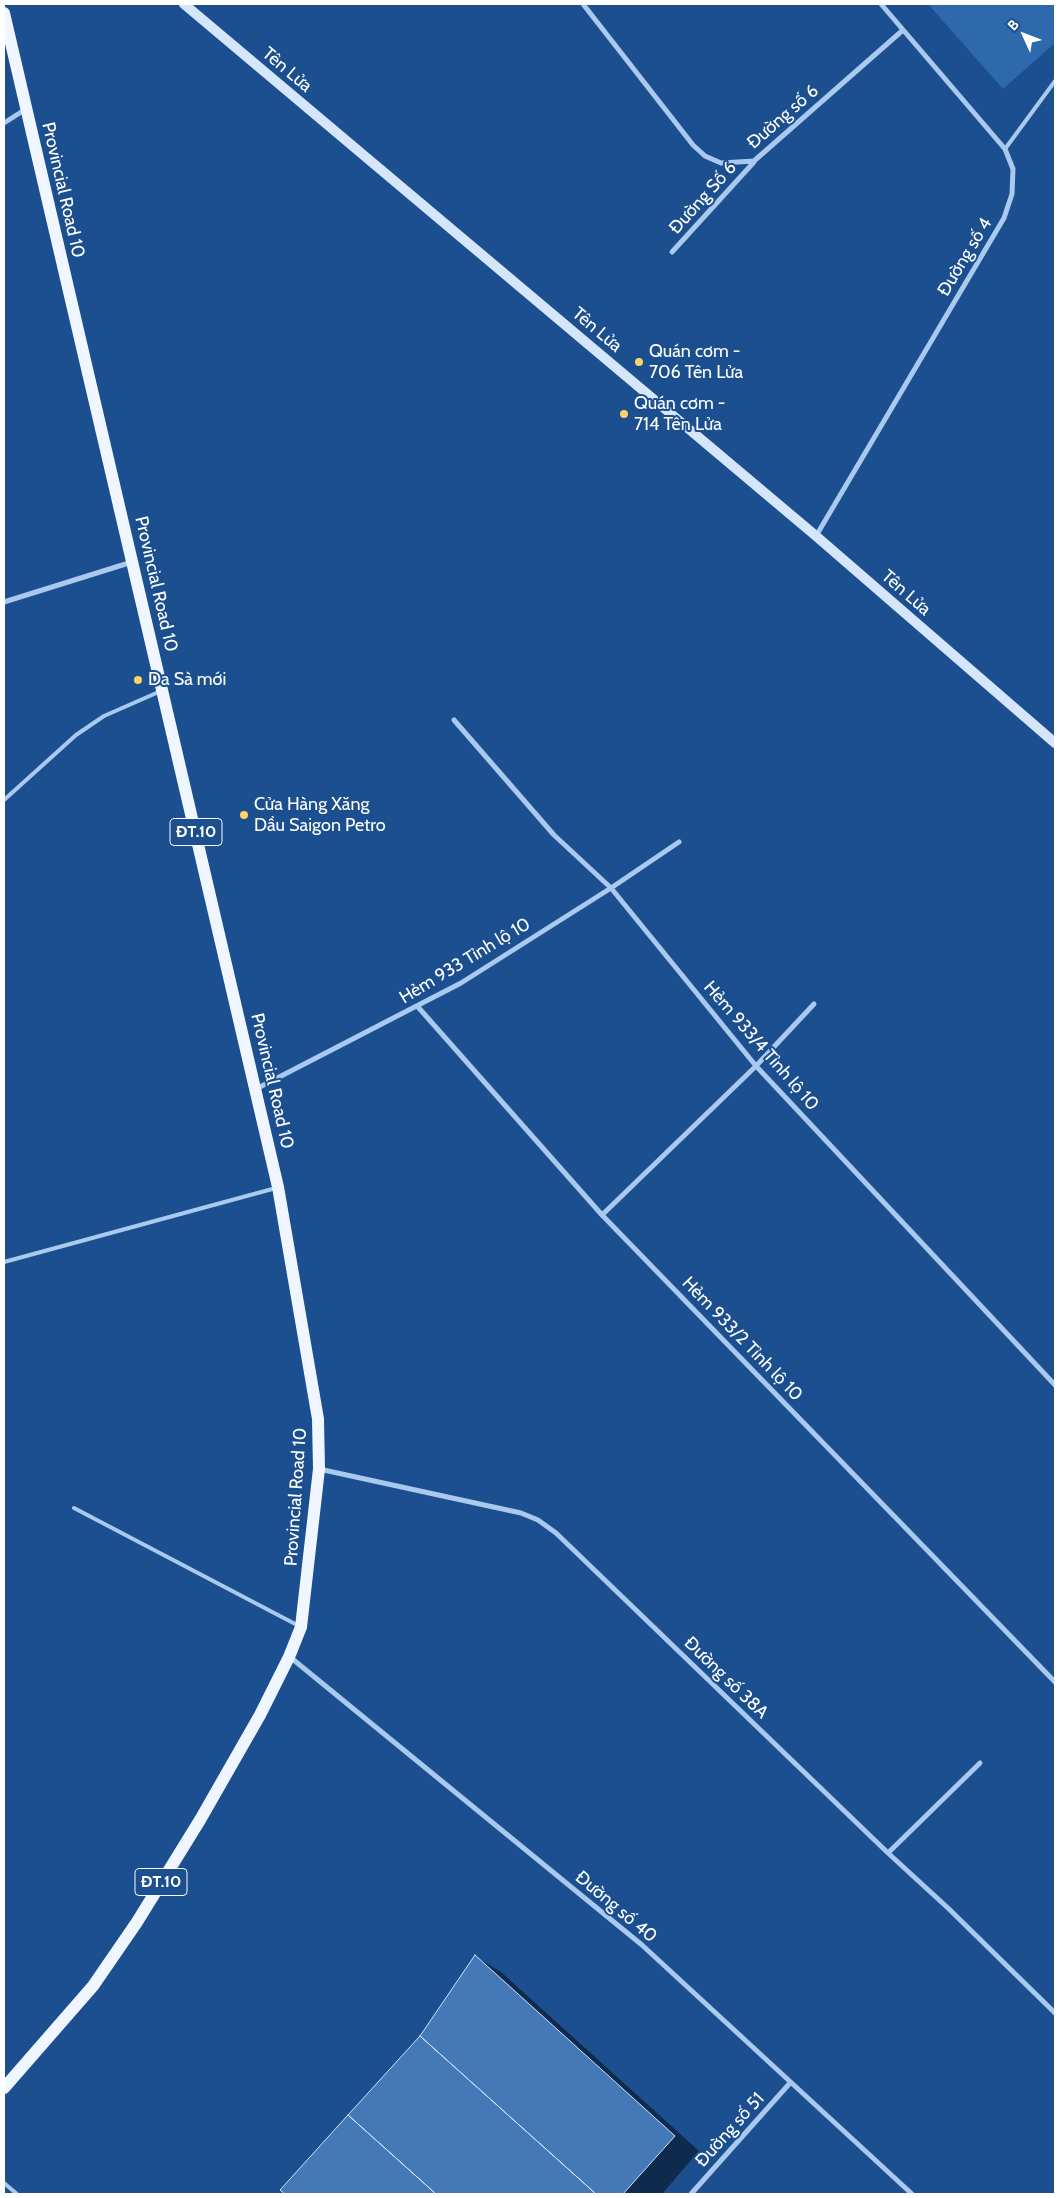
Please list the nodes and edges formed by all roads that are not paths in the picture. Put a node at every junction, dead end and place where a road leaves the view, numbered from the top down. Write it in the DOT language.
graph roads {
  1 [pos="184,4"];
  2 [pos="583,4"];
  3 [pos="880,4"];
  4 [pos="4,13"];
  5 [pos="903,30"];
  6 [pos="1055,80"];
  7 [pos="26,108"];
  8 [pos="4,123"];
  9 [pos="1005,149"];
  10 [pos="754,161"];
  11 [pos="672,252"];
  12 [pos="816,536"];
  13 [pos="133,562"];
  14 [pos="4,602"];
  15 [pos="163,690"];
  16 [pos="454,720"];
  17 [pos="1055,744"];
  18 [pos="4,800"];
  19 [pos="679,842"];
  20 [pos="611,888"];
  21 [pos="814,1004"];
  22 [pos="418,1007"];
  23 [pos="756,1066"];
  24 [pos="256,1090"];
  25 [pos="278,1187"];
  26 [pos="602,1215"];
  27 [pos="4,1262"];
  28 [pos="1055,1385"];
  29 [pos="319,1469"];
  30 [pos="74,1508"];
  31 [pos="302,1627"];
  32 [pos="289,1657"];
  33 [pos="1055,1682"];
  34 [pos="980,1763"];
  35 [pos="888,1853"];
  36 [pos="1055,2014"];
  37 [pos="790,2083"];
  38 [pos="4,2088"];
  39 [pos="4,2183"];
  40 [pos="16,2194"];
  41 [pos="691,2194"];
  42 [pos="912,2194"];
  1 -- 12 [label="street, Tên Lửa"];
  2 -- 10 [label="street, Đường số 6"];
  3 -- 5 [label="street, Đường số 4"];
  4 -- 7 [label="main road, Provincial Road 10 / ĐT.10"];
  5 -- 9 [label="street, Đường số 4"];
  5 -- 10 [label="street, Đường số 6"];
  6 -- 9 [label="lane"];
  7 -- 8 [label="street"];
  7 -- 13 [label="main road, Provincial Road 10 / ĐT.10"];
  9 -- 12 [label="street, Đường số 4"];
  10 -- 11 [label="street, Đường Số 6"];
  12 -- 17 [label="street, Tên Lửa"];
  13 -- 14 [label="street"];
  13 -- 15 [label="main road, Provincial Road 10 / ĐT.10"];
  15 -- 18 [label="lane"];
  15 -- 24 [label="main road, Provincial Road 10 / ĐT.10"];
  16 -- 20 [label="street, Hẻm 933/4 Tỉnh lộ 10"];
  19 -- 20 [label="street, Hẻm 933 Tỉnh lộ 10"];
  20 -- 22 [label="street, Hẻm 933 Tỉnh lộ 10"];
  20 -- 23 [label="street, Hẻm 933/4 Tỉnh lộ 10"];
  21 -- 23 [label="street"];
  22 -- 24 [label="street, Hẻm 933 Tỉnh lộ 10"];
  22 -- 26 [label="street, Hẻm 933/2 Tỉnh lộ 10"];
  23 -- 26 [label="street"];
  23 -- 28 [label="street, Hẻm 933/4 Tỉnh lộ 10"];
  24 -- 25 [label="main road, Provincial Road 10 / ĐT.10"];
  25 -- 27 [label="lane"];
  25 -- 29 [label="main road, Provincial Road 10 / ĐT.10"];
  26 -- 33 [label="street, Hẻm 933/2 Tỉnh lộ 10"];
  29 -- 31 [label="main road, Provincial Road 10 / ĐT.10"];
  29 -- 35 [label="street, Đường số 38A"];
  30 -- 31 [label="lane"];
  31 -- 32 [label="main road, Provincial Road 10 / ĐT.10"];
  32 -- 37 [label="street, Đường số 40"];
  32 -- 38 [label="main road, Provincial Road 10 / ĐT.10"];
  34 -- 35 [label="street"];
  35 -- 36 [label="street, Đường số 38A"];
  37 -- 41 [label="street, Đường số 51"];
  37 -- 42 [label="street, Đường số 40"];
  39 -- 40 [label="lane"];
}
